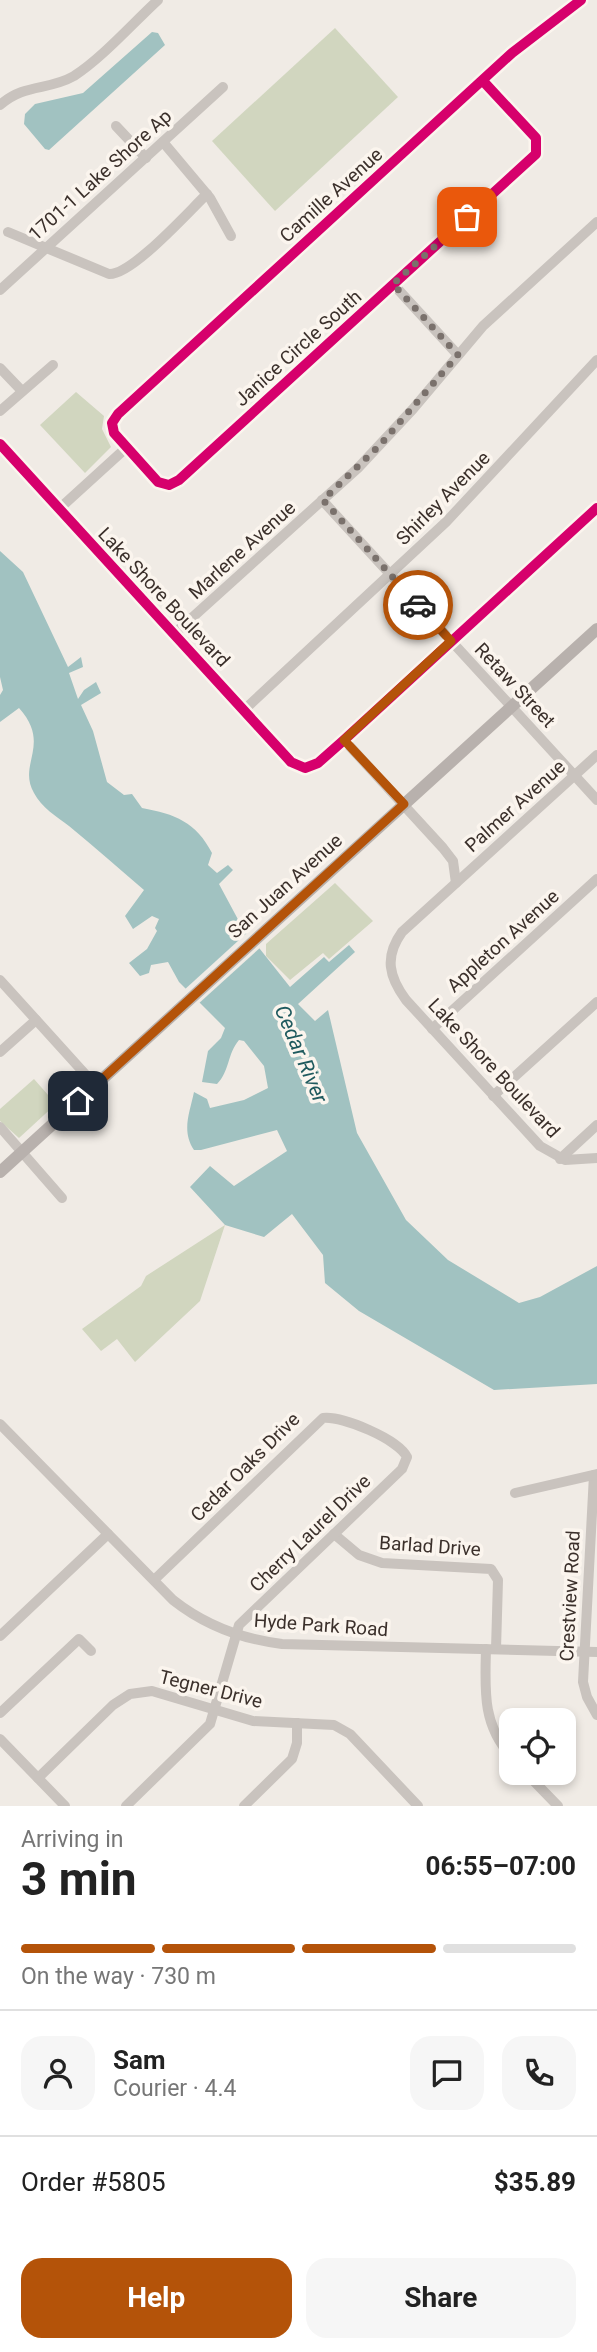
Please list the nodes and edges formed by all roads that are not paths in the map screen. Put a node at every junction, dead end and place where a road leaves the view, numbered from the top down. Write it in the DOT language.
graph roads {
  1 [pos="158,0"];
  2 [pos="581,0"];
  3 [pos="482,80"];
  4 [pos="223,87"];
  5 [pos="0,105"];
  6 [pos="116,126"];
  7 [pos="163,142"];
  8 [pos="146,158"];
  9 [pos="207,194"];
  10 [pos="597,222"];
  11 [pos="8,232"];
  12 [pos="231,236"];
  13 [pos="46,247"];
  14 [pos="393,284"];
  15 [pos="0,290"];
  16 [pos="458,355"];
  17 [pos="597,360"];
  18 [pos="53,365"];
  19 [pos="0,368"];
  20 [pos="22,391"];
  21 [pos="0,411"];
  22 [pos="0,444"];
  23 [pos="126,448"];
  24 [pos="323,500"];
  25 [pos="597,508"];
  26 [pos="59,509"];
  27 [pos="390,574"];
  28 [pos="597,629"];
  29 [pos="174,634"];
  30 [pos="451,641"];
  31 [pos="512,706"];
  32 [pos="244,710"];
  33 [pos="344,740"];
  34 [pos="597,755"];
  35 [pos="575,775"];
  36 [pos="597,800"];
  37 [pos="404,804"];
  38 [pos="597,879"];
  39 [pos="456,883"];
  40 [pos="0,980"];
  41 [pos="597,1002"];
  42 [pos="36,1020"];
  43 [pos="432,1029"];
  44 [pos="0,1052"];
  45 [pos="95,1085"];
  46 [pos="493,1096"];
  47 [pos="597,1125"];
  48 [pos="0,1127"];
  49 [pos="22,1152"];
  50 [pos="597,1158"];
  51 [pos="560,1159"];
  52 [pos="0,1172"];
  53 [pos="62,1198"];
  54 [pos="0,1424"];
  55 [pos="407,1457"];
  56 [pos="595,1475"];
  57 [pos="515,1493"];
  58 [pos="108,1534"];
  59 [pos="334,1534"];
  60 [pos="593,1561"];
  61 [pos="154,1580"];
  62 [pos="236,1635"];
  63 [pos="0,1636"];
  64 [pos="491,1649"];
  65 [pos="91,1651"];
  66 [pos="585,1651"];
  67 [pos="597,1652"];
  68 [pos="214,1710"];
  69 [pos="0,1713"];
  70 [pos="597,1715"];
  71 [pos="297,1723"];
  72 [pos="0,1739"];
  73 [pos="499,1741"];
  74 [pos="38,1778"];
  75 [pos="538,1785"];
  76 [pos="65,1806"];
  77 [pos="126,1806"];
  78 [pos="244,1806"];
  79 [pos="418,1806"];
  80 [pos="558,1806"];
  1 -- 5 [label="street"];
  2 -- 3 [label="street, Camille Avenue"];
  3 -- 14 [label="street, Janice Circle South"];
  3 -- 23 [label="street, Camille Avenue"];
  4 -- 7 [label="street, 1701-1 Lake Shore Ap"];
  6 -- 8 [label="street"];
  7 -- 8 [label="street, 1701-1 Lake Shore Ap"];
  7 -- 9 [label="street"];
  8 -- 13 [label="street, 1701-1 Lake Shore Ap"];
  9 -- 12 [label="street"];
  9 -- 13 [label="street"];
  10 -- 16 [label="street, Marlene Avenue"];
  11 -- 13 [label="street"];
  13 -- 15 [label="street, 1701-1 Lake Shore Ap"];
  14 -- 16 [label="street"];
  14 -- 23 [label="street, Janice Circle South"];
  16 -- 24 [label="street, Marlene Avenue"];
  17 -- 27 [label="street, Shirley Avenue"];
  18 -- 20 [label="street"];
  19 -- 20 [label="street"];
  20 -- 21 [label="street"];
  22 -- 26 [label="street, Lake Shore Boulevard"];
  23 -- 26 [label="street"];
  24 -- 27 [label="street, Retaw Street"];
  24 -- 29 [label="street, Marlene Avenue"];
  25 -- 30 [label="street"];
  26 -- 29 [label="street, Lake Shore Boulevard"];
  27 -- 30 [label="street, Retaw Street"];
  27 -- 32 [label="street, Shirley Avenue"];
  28 -- 31 [label="main road, San Juan Avenue"];
  29 -- 32 [label="street, Lake Shore Boulevard"];
  30 -- 31 [label="street, Retaw Street"];
  30 -- 33 [label="street"];
  31 -- 35 [label="street, Retaw Street"];
  31 -- 37 [label="main road, San Juan Avenue"];
  32 -- 33 [label="street, Lake Shore Boulevard"];
  33 -- 37 [label="street"];
  34 -- 35 [label="street, Palmer Avenue"];
  35 -- 36 [label="street, Retaw Street"];
  35 -- 39 [label="street, Palmer Avenue"];
  37 -- 39 [label="street"];
  37 -- 45 [label="main road, San Juan Avenue"];
  38 -- 43 [label="street, Appleton Avenue"];
  39 -- 43 [label="street, Lake Shore Boulevard"];
  40 -- 42 [label="street"];
  41 -- 46 [label="street"];
  42 -- 44 [label="street"];
  42 -- 45 [label="street"];
  43 -- 46 [label="street, Lake Shore Boulevard"];
  45 -- 49 [label="main road, San Juan Avenue"];
  46 -- 51 [label="street, Lake Shore Boulevard"];
  47 -- 51 [label="street"];
  48 -- 49 [label="street"];
  49 -- 52 [label="main road, San Juan Avenue"];
  49 -- 53 [label="street"];
  50 -- 51 [label="street, Lake Shore Boulevard"];
  54 -- 58 [label="street, Hyde Park Road"];
  55 -- 59 [label="street, Cherry Laurel Drive"];
  55 -- 61 [label="street, Cedar Oaks Drive"];
  56 -- 57 [label="street"];
  56 -- 60 [label="street, Crestview Road"];
  58 -- 61 [label="street, Hyde Park Road"];
  58 -- 63 [label="street"];
  59 -- 62 [label="street, Cherry Laurel Drive"];
  59 -- 64 [label="street, Barlad Drive"];
  60 -- 66 [label="street, Crestview Road"];
  61 -- 62 [label="street, Hyde Park Road"];
  62 -- 64 [label="street, Hyde Park Road"];
  62 -- 68 [label="street, Cherry Laurel Drive"];
  64 -- 66 [label="street, Hyde Park Road"];
  64 -- 73 [label="street, Barlad Drive"];
  65 -- 69 [label="street"];
  66 -- 67 [label="street, Hyde Park Road"];
  66 -- 70 [label="street, Crestview Road"];
  68 -- 71 [label="street, Tegner Drive"];
  68 -- 74 [label="street, Tegner Drive"];
  68 -- 77 [label="street, Cherry Laurel Drive"];
  71 -- 78 [label="street"];
  71 -- 79 [label="street, Tegner Drive"];
  72 -- 74 [label="street"];
  74 -- 76 [label="street"];
  75 -- 80 [label="street"];
}
